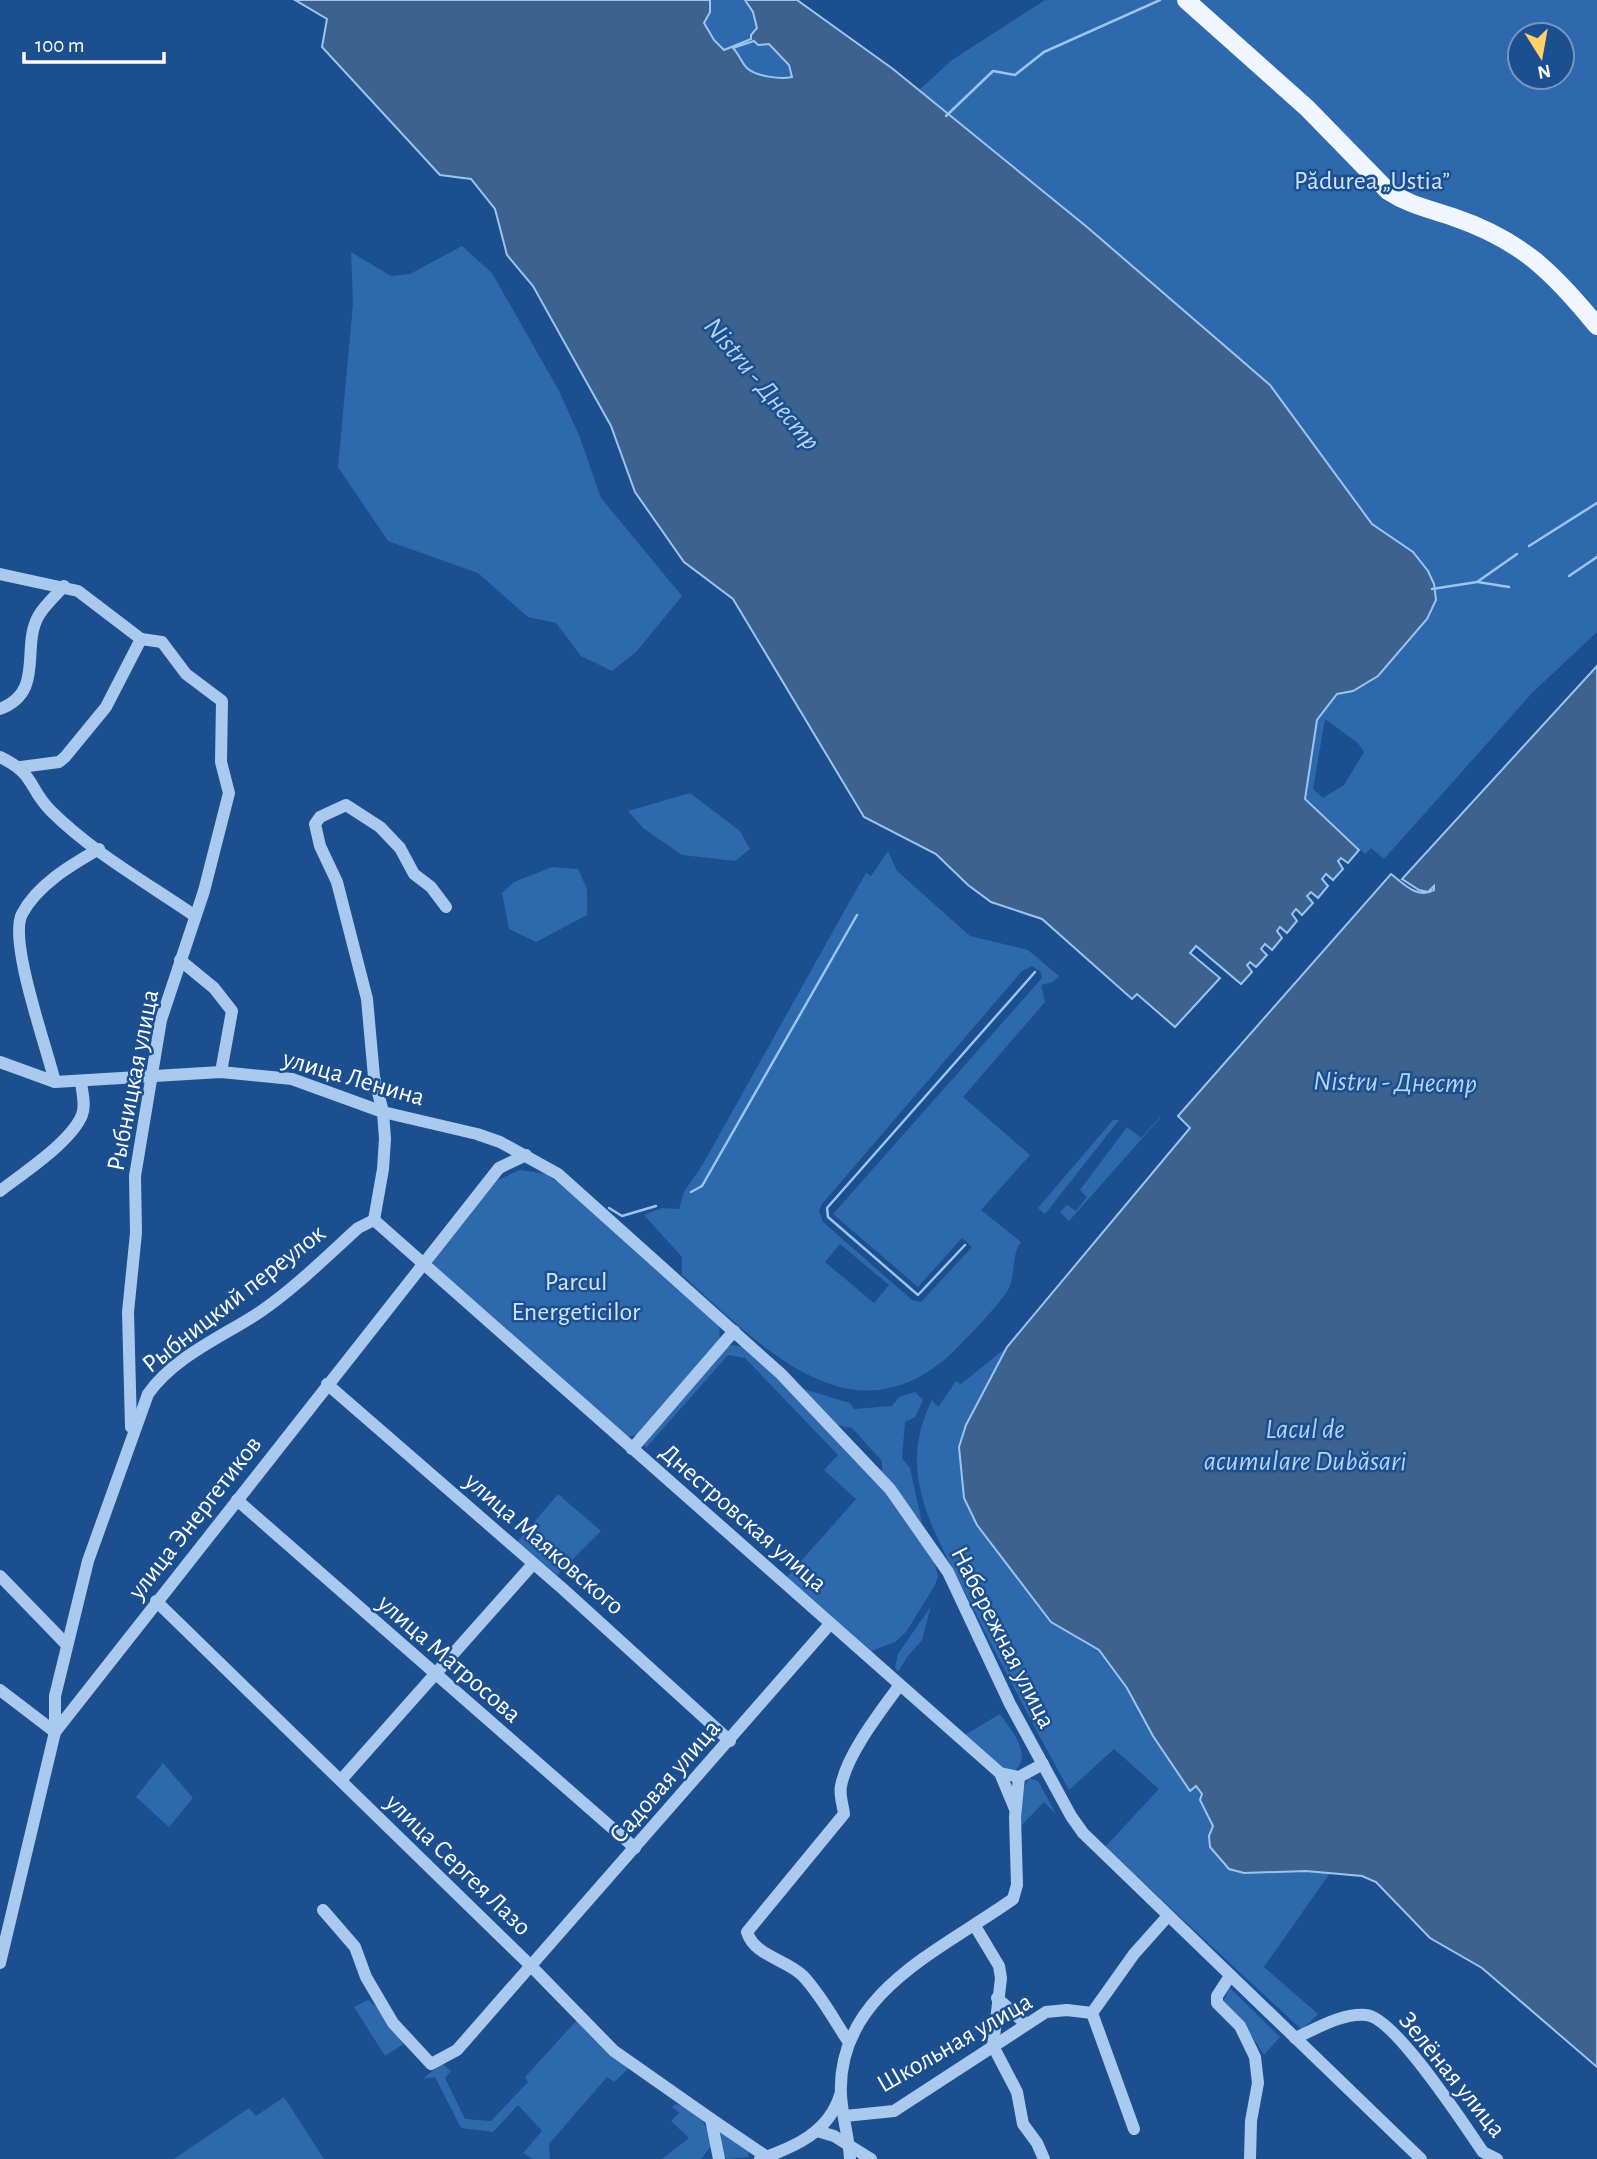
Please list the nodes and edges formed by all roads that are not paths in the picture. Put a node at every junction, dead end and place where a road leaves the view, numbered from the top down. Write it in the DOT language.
graph roads {
  1 [pos="1186,0"];
  2 [pos="1597,326"];
  3 [pos="0,574"];
  4 [pos="64,586"];
  5 [pos="141,639"];
  6 [pos="0,709"];
  7 [pos="0,757"];
  8 [pos="21,767"];
  9 [pos="99,849"];
  10 [pos="446,906"];
  11 [pos="195,916"];
  12 [pos="180,960"];
  13 [pos="0,1062"];
  14 [pos="221,1072"];
  15 [pos="152,1074"];
  16 [pos="55,1082"];
  17 [pos="81,1082"];
  18 [pos="383,1112"];
  19 [pos="526,1155"];
  20 [pos="0,1191"];
  21 [pos="374,1220"];
  22 [pos="422,1264"];
  23 [pos="734,1331"];
  24 [pos="327,1384"];
  25 [pos="131,1435"];
  26 [pos="632,1449"];
  27 [pos="237,1500"];
  28 [pos="533,1564"];
  29 [pos="0,1576"];
  30 [pos="156,1601"];
  31 [pos="830,1624"];
  32 [pos="67,1645"];
  33 [pos="434,1673"];
  34 [pos="899,1686"];
  35 [pos="0,1689"];
  36 [pos="55,1732"];
  37 [pos="730,1741"];
  38 [pos="1043,1764"];
  39 [pos="1000,1773"];
  40 [pos="1019,1777"];
  41 [pos="341,1780"];
  42 [pos="1015,1810"];
  43 [pos="635,1848"];
  44 [pos="323,1910"];
  45 [pos="1167,1917"];
  46 [pos="975,1926"];
  47 [pos="0,1963"];
  48 [pos="531,1966"];
  49 [pos="1230,1976"];
  50 [pos="998,1998"];
  51 [pos="1092,2013"];
  52 [pos="1026,2024"];
  53 [pos="1295,2038"];
  54 [pos="848,2041"];
  55 [pos="993,2046"];
  56 [pos="841,2094"];
  57 [pos="845,2116"];
  58 [pos="711,2119"];
  59 [pos="1134,2129"];
  60 [pos="817,2131"];
  61 [pos="848,2144"];
  62 [pos="1405,2144"];
  63 [pos="763,2158"];
  64 [pos="719,2159"];
  65 [pos="850,2159"];
  66 [pos="871,2159"];
  67 [pos="1044,2159"];
  68 [pos="1250,2159"];
  69 [pos="1404,2159"];
  70 [pos="1421,2159"];
  71 [pos="1497,2159"];
  1 -- 2 [label="main road"];
  3 -- 4 [label="street"];
  4 -- 5 [label="street"];
  4 -- 6 [label="street"];
  5 -- 8 [label="street"];
  5 -- 11 [label="street, Рыбницкая улица"];
  7 -- 8 [label="street"];
  8 -- 9 [label="street"];
  9 -- 11 [label="street"];
  9 -- 16 [label="street"];
  10 -- 18 [label="street"];
  11 -- 12 [label="street, Рыбницкая улица"];
  12 -- 14 [label="street"];
  12 -- 15 [label="street, Рыбницкая улица"];
  13 -- 16 [label="street, улица Ленина"];
  14 -- 15 [label="street, улица Ленина"];
  14 -- 18 [label="street, улица Ленина"];
  15 -- 17 [label="street, улица Ленина"];
  15 -- 25 [label="street, Рыбницкая улица"];
  16 -- 17 [label="street, улица Ленина"];
  17 -- 20 [label="street"];
  18 -- 19 [label="street, улица Ленина"];
  18 -- 21 [label="street"];
  19 -- 22 [label="street, улица Энергетиков"];
  19 -- 23 [label="street, Набережная улица"];
  21 -- 22 [label="street, Днестровская улица"];
  21 -- 25 [label="street, Рыбницкий переулок"];
  22 -- 24 [label="street, улица Энергетиков"];
  22 -- 26 [label="street, Днестровская улица"];
  23 -- 26 [label="street"];
  23 -- 38 [label="street, Набережная улица"];
  24 -- 27 [label="street, улица Энергетиков"];
  24 -- 28 [label="street, улица Маяковского"];
  25 -- 32 [label="street, Рыбницкий переулок"];
  26 -- 31 [label="street, Днестровская улица"];
  27 -- 30 [label="street, улица Энергетиков"];
  27 -- 33 [label="street, улица Матросова"];
  28 -- 33 [label="street"];
  28 -- 37 [label="street, улица Маяковского"];
  29 -- 32 [label="street"];
  30 -- 36 [label="street, улица Энергетиков"];
  30 -- 41 [label="street, улица Сергея Лазо"];
  31 -- 34 [label="street, Днестровская улица"];
  31 -- 37 [label="street, Садовая улица"];
  32 -- 36 [label="street, Рыбницкий переулок"];
  33 -- 41 [label="street"];
  33 -- 43 [label="street, улица Матросова"];
  34 -- 39 [label="street, Днестровская улица"];
  34 -- 54 [label="street"];
  35 -- 36 [label="street"];
  36 -- 47 [label="street, улица Энергетиков"];
  37 -- 43 [label="street, Садовая улица"];
  38 -- 40 [label="street"];
  38 -- 45 [label="street, Набережная улица"];
  39 -- 40 [label="street, Днестровская улица"];
  39 -- 42 [label="street"];
  40 -- 42 [label="street"];
  41 -- 48 [label="street, улица Сергея Лазо"];
  42 -- 46 [label="street"];
  43 -- 48 [label="street, Садовая улица"];
  44 -- 48 [label="street, Садовая улица"];
  45 -- 49 [label="street, Набережная улица"];
  45 -- 51 [label="street"];
  46 -- 50 [label="street"];
  46 -- 54 [label="street"];
  48 -- 58 [label="street, улица Сергея Лазо"];
  49 -- 53 [label="street, Набережная улица"];
  49 -- 68 [label="street"];
  50 -- 52 [label="street"];
  50 -- 55 [label="street"];
  51 -- 52 [label="street, Школьная улица"];
  51 -- 59 [label="street"];
  52 -- 55 [label="street, Школьная улица"];
  53 -- 62 [label="street, Набережная улица"];
  53 -- 71 [label="street, Зелёная улица"];
  54 -- 56 [label="street"];
  55 -- 57 [label="street, Школьная улица"];
  55 -- 67 [label="street"];
  56 -- 57 [label="street"];
  56 -- 60 [label="street"];
  57 -- 61 [label="street"];
  58 -- 63 [label="street, улица Сергея Лазо"];
  58 -- 64 [label="street"];
  60 -- 61 [label="street"];
  60 -- 63 [label="street"];
  61 -- 65 [label="street"];
  61 -- 66 [label="street"];
  62 -- 69 [label="street"];
  62 -- 70 [label="street, Набережная улица"];
}
